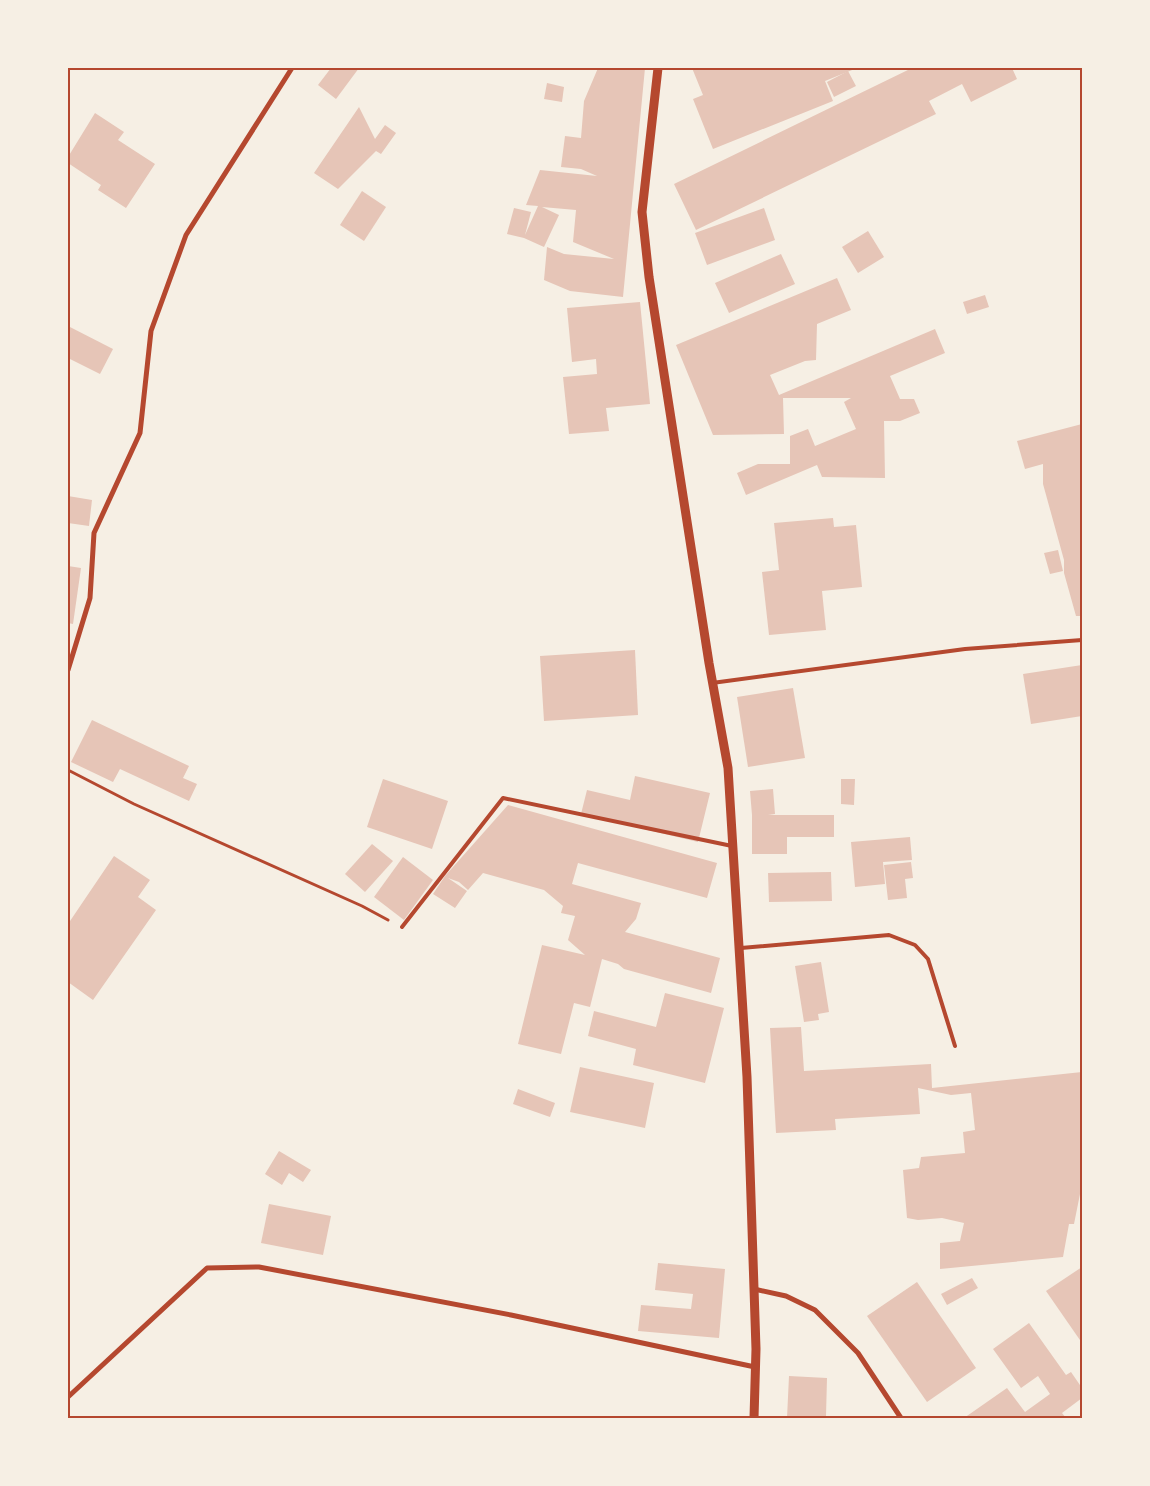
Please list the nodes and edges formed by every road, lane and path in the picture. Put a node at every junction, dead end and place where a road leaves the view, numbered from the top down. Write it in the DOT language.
graph roads {
  1 [pos="292,68"];
  2 [pos="658,68"];
  3 [pos="1082,640"];
  4 [pos="68,670"];
  5 [pos="712,683"];
  6 [pos="68,770"];
  7 [pos="733,846"];
  8 [pos="402,927"];
  9 [pos="738,949"];
  10 [pos="956,1046"];
  11 [pos="754,1289"];
  12 [pos="755,1367"];
  13 [pos="68,1396"];
  14 [pos="754,1418"];
  15 [pos="901,1418"];
  1 -- 4 [label="street"];
  2 -- 5 [label="street"];
  3 -- 5 [label="lane"];
  5 -- 7 [label="street"];
  6 -- 8 [label="path"];
  7 -- 8 [label="lane"];
  7 -- 9 [label="street"];
  9 -- 10 [label="lane"];
  9 -- 11 [label="street"];
  11 -- 12 [label="street"];
  11 -- 15 [label="street"];
  12 -- 13 [label="street"];
  12 -- 14 [label="street"];
}
